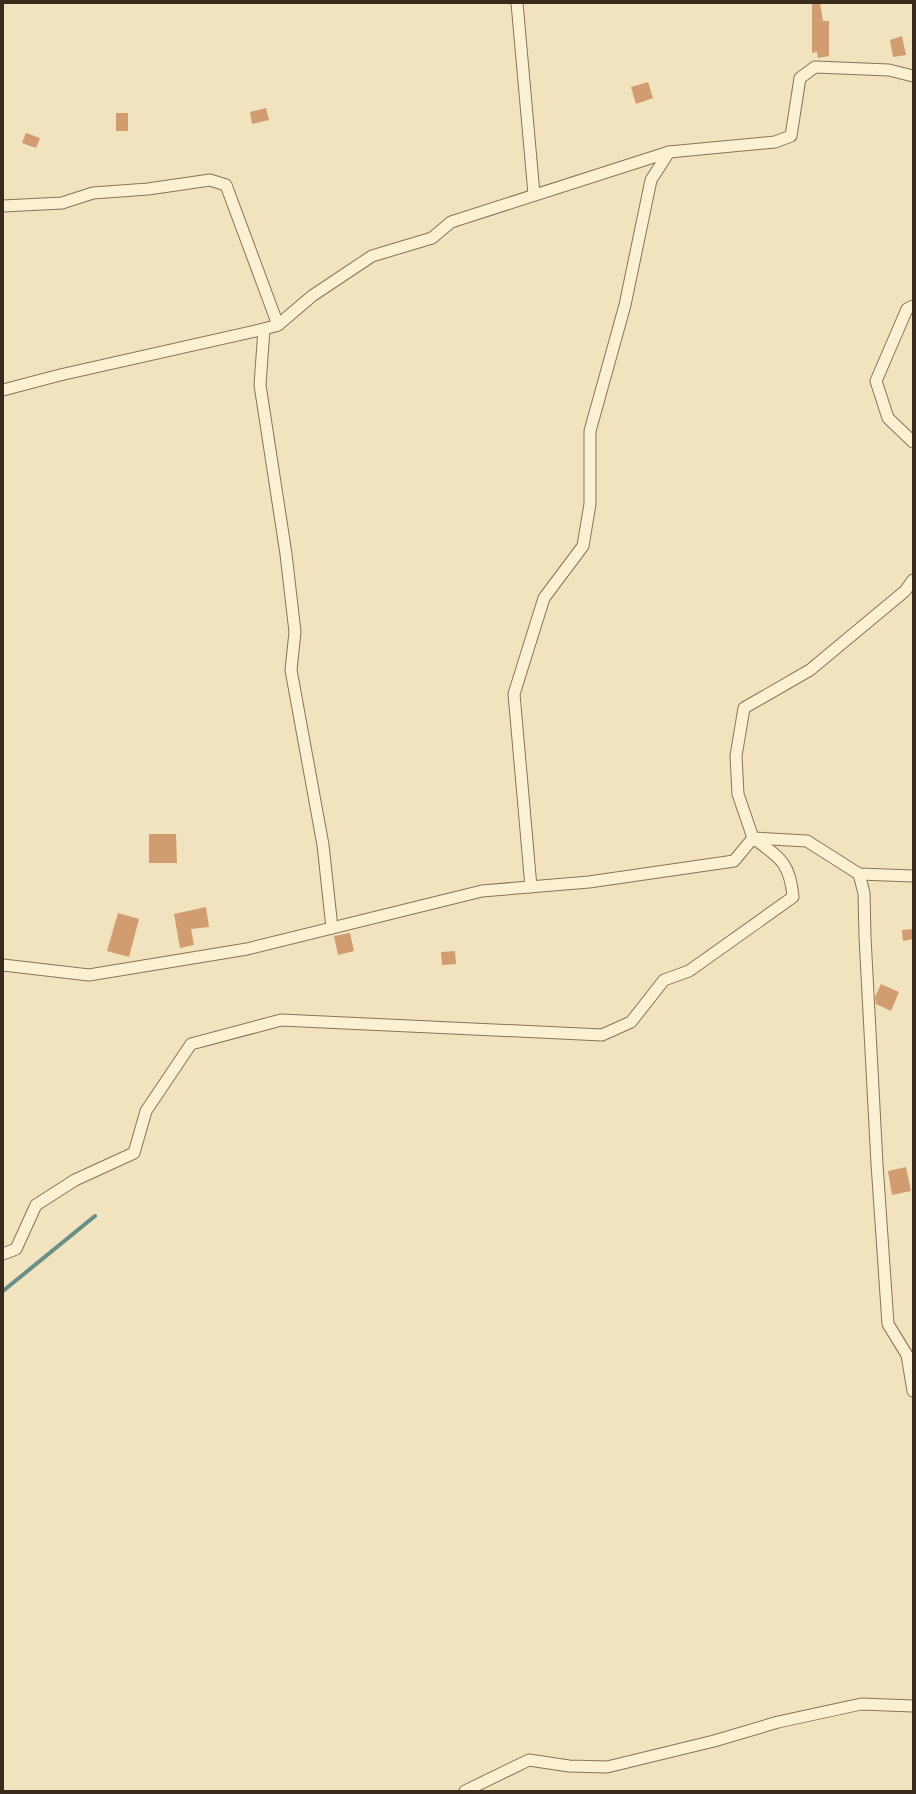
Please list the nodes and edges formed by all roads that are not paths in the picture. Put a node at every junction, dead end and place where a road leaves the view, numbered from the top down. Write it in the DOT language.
graph roads {
  1 [pos="517,3"];
  2 [pos="913,76"];
  3 [pos="669,152"];
  4 [pos="534,194"];
  5 [pos="3,206"];
  6 [pos="913,306"];
  7 [pos="278,325"];
  8 [pos="264,329"];
  9 [pos="3,390"];
  10 [pos="913,442"];
  11 [pos="913,580"];
  12 [pos="752,838"];
  13 [pos="859,874"];
  14 [pos="913,876"];
  15 [pos="531,887"];
  16 [pos="332,928"];
  17 [pos="3,965"];
  18 [pos="3,1254"];
  19 [pos="910,1355"];
  20 [pos="913,1391"];
  21 [pos="913,1706"];
  22 [pos="465,1791"];
  1 -- 4 [label="street"];
  2 -- 3 [label="street"];
  3 -- 4 [label="street"];
  3 -- 15 [label="street"];
  4 -- 7 [label="street"];
  5 -- 7 [label="street"];
  6 -- 10 [label="street"];
  7 -- 8 [label="street"];
  8 -- 9 [label="street"];
  8 -- 16 [label="street"];
  11 -- 12 [label="street"];
  12 -- 13 [label="street"];
  12 -- 15 [label="street"];
  12 -- 18 [label="street"];
  13 -- 14 [label="street"];
  13 -- 19 [label="street"];
  15 -- 16 [label="street"];
  16 -- 17 [label="street"];
  19 -- 20 [label="street"];
  21 -- 22 [label="street"];
}
